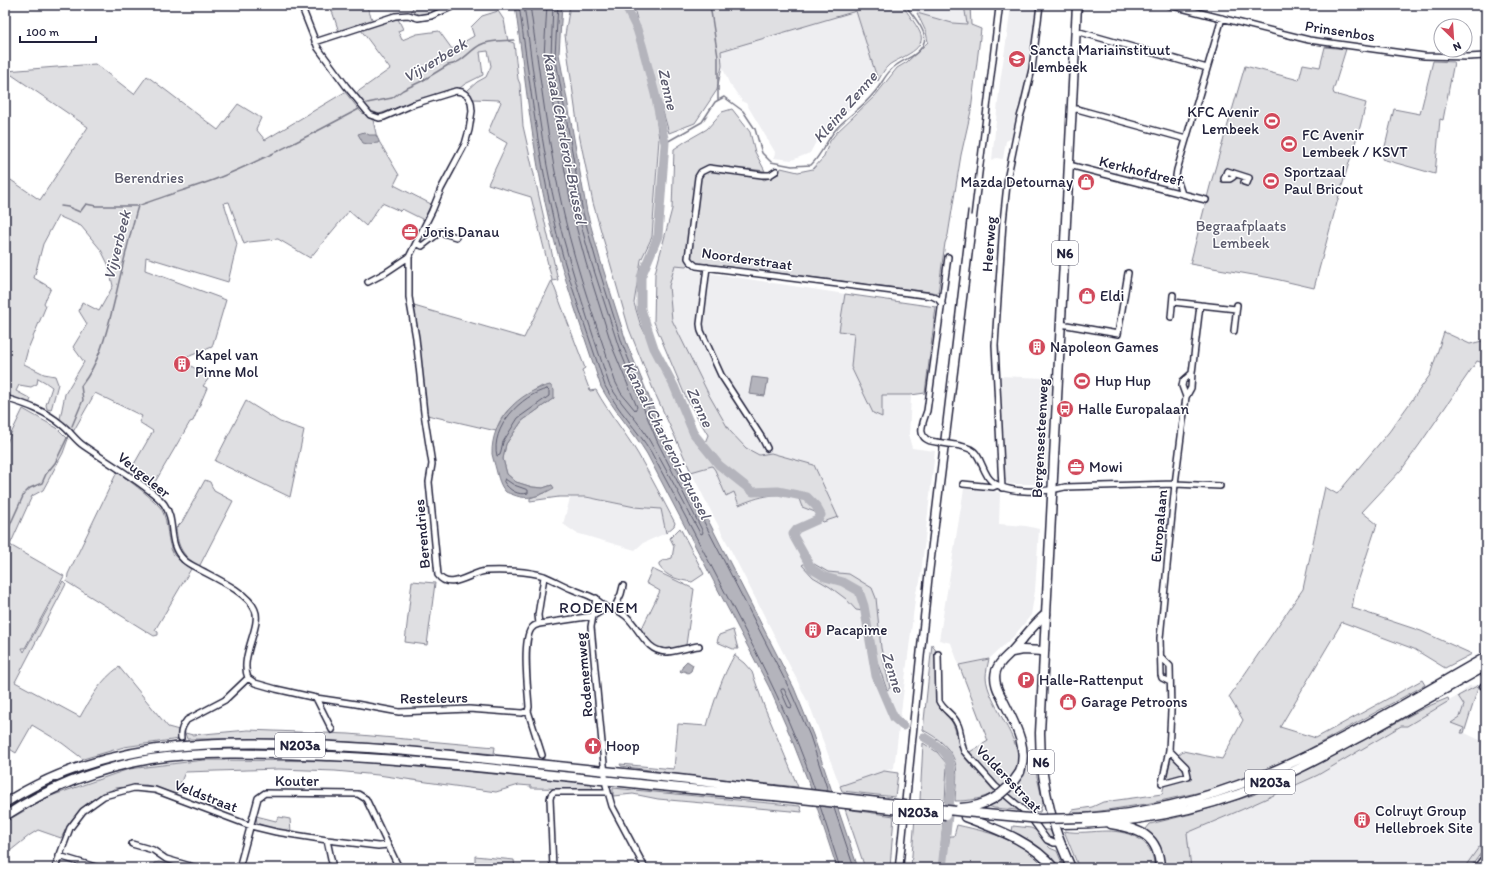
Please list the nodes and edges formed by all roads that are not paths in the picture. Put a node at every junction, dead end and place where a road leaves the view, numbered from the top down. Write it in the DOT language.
graph roads {
  1 [pos="301,5"];
  2 [pos="456,5"];
  3 [pos="1040,5"];
  4 [pos="1077,5"];
  5 [pos="1169,5"];
  6 [pos="1222,18"];
  7 [pos="1076,31"];
  8 [pos="315,42"];
  9 [pos="1486,56"];
  10 [pos="1207,68"];
  11 [pos="1072,110"];
  12 [pos="1186,139"];
  13 [pos="1069,165"];
  14 [pos="776,171"];
  15 [pos="1182,194"];
  16 [pos="1206,200"];
  17 [pos="456,237"];
  18 [pos="416,243"];
  19 [pos="409,257"];
  20 [pos="948,257"];
  21 [pos="707,267"];
  22 [pos="1128,272"];
  23 [pos="368,282"];
  24 [pos="1173,294"];
  25 [pos="1173,302"];
  26 [pos="942,304"];
  27 [pos="1200,305"];
  28 [pos="1171,317"];
  29 [pos="1061,324"];
  30 [pos="1234,331"];
  31 [pos="1192,373"];
  32 [pos="1186,397"];
  33 [pos="5,398"];
  34 [pos="767,448"];
  35 [pos="963,484"];
  36 [pos="1175,484"];
  37 [pos="1220,486"];
  38 [pos="1000,487"];
  39 [pos="1051,490"];
  40 [pos="544,576"];
  41 [pos="623,586"];
  42 [pos="596,598"];
  43 [pos="606,608"];
  44 [pos="614,609"];
  45 [pos="1046,614"];
  46 [pos="593,616"];
  47 [pos="538,624"];
  48 [pos="699,646"];
  49 [pos="1044,651"];
  50 [pos="1012,652"];
  51 [pos="938,654"];
  52 [pos="1161,657"];
  53 [pos="1486,658"];
  54 [pos="1486,666"];
  55 [pos="248,678"];
  56 [pos="1170,682"];
  57 [pos="316,698"];
  58 [pos="528,711"];
  59 [pos="332,730"];
  60 [pos="181,738"];
  61 [pos="1169,750"];
  62 [pos="542,756"];
  63 [pos="605,772"];
  64 [pos="606,781"];
  65 [pos="608,792"];
  66 [pos="774,793"];
  67 [pos="5,803"];
  68 [pos="935,808"];
  69 [pos="5,816"];
  70 [pos="964,817"];
  71 [pos="1083,821"];
  72 [pos="1101,822"];
  73 [pos="251,826"];
  74 [pos="327,840"];
  75 [pos="1060,842"];
  76 [pos="132,844"];
  77 [pos="388,845"];
  78 [pos="59,856"];
  79 [pos="1486,858"];
  80 [pos="55,868"];
  81 [pos="99,868"];
  82 [pos="196,868"];
  83 [pos="239,868"];
  84 [pos="333,868"];
  85 [pos="399,868"];
  86 [pos="553,868"];
  87 [pos="645,868"];
  88 [pos="1054,868"];
  89 [pos="1071,868"];
  90 [pos="1160,868"];
  91 [pos="1478,868"];
  1 -- 8 [label="street, Berendries"];
  2 -- 8 [label="street"];
  3 -- 38 [label="street, Heerweg"];
  4 -- 7 [label="main road, Bergensesteenweg / N6"];
  5 -- 6 [label="street, Prinsenbos"];
  6 -- 9 [label="street, Prinsenbos"];
  6 -- 10 [label="street"];
  7 -- 10 [label="street"];
  7 -- 11 [label="main road, Bergensesteenweg / N6"];
  8 -- 18 [label="street, Berendries"];
  10 -- 12 [label="street"];
  11 -- 12 [label="street"];
  11 -- 13 [label="main road, Bergensesteenweg / N6"];
  12 -- 15 [label="street"];
  13 -- 15 [label="street, Kerkhofdreef"];
  13 -- 29 [label="main road, Bergensesteenweg / N6"];
  14 -- 21 [label="street, Noorderstraat"];
  15 -- 16 [label="street, Kerkhofdreef"];
  17 -- 18 [label="street"];
  18 -- 19 [label="street, Berendries"];
  19 -- 23 [label="street"];
  19 -- 40 [label="street, Berendries"];
  20 -- 26 [label="street"];
  21 -- 26 [label="street, Noorderstraat"];
  21 -- 34 [label="street"];
  22 -- 29 [label="street"];
  24 -- 25 [label="street"];
  25 -- 27 [label="street"];
  25 -- 28 [label="street"];
  26 -- 38 [label="street, bridge"];
  27 -- 30 [label="street"];
  27 -- 31 [label="street, Europalaan"];
  29 -- 39 [label="main road, Bergensesteenweg / N6"];
  31 -- 32 [label="street, Europalaan"];
  31 -- 32 [label="street, Europalaan"];
  32 -- 36 [label="street, Europalaan"];
  33 -- 55 [label="street, Veugeleer"];
  35 -- 38 [label="street"];
  36 -- 37 [label="street"];
  36 -- 39 [label="street"];
  36 -- 52 [label="street, Europalaan"];
  38 -- 39 [label="street"];
  39 -- 45 [label="main road, Bergensesteenweg / N6"];
  40 -- 42 [label="street"];
  40 -- 47 [label="street"];
  41 -- 44 [label="street"];
  42 -- 43 [label="street"];
  42 -- 46 [label="street, Rodenemweg"];
  43 -- 44 [label="street"];
  43 -- 46 [label="street"];
  44 -- 48 [label="street"];
  45 -- 49 [label="main road, Bergensesteenweg / N6"];
  45 -- 50 [label="main road"];
  46 -- 47 [label="street"];
  46 -- 63 [label="street, Rodenemweg"];
  47 -- 58 [label="street"];
  49 -- 50 [label="main road"];
  49 -- 75 [label="main road, Bergensesteenweg / N6"];
  50 -- 68 [label="main road, bridge"];
  51 -- 75 [label="street, Voldersstraat"];
  52 -- 56 [label="street, Europalaan"];
  52 -- 56 [label="street, Europalaan"];
  53 -- 71 [label="main road, N203a"];
  54 -- 72 [label="main road, N203a"];
  55 -- 57 [label="street, Resteleurs"];
  55 -- 60 [label="street"];
  56 -- 61 [label="street, Europalaan"];
  57 -- 58 [label="street, Resteleurs"];
  57 -- 59 [label="street"];
  58 -- 62 [label="street"];
  61 -- 61 [label="street, Europalaan"];
  63 -- 64 [label="street, Rodenemweg"];
  63 -- 66 [label="main road, N203a"];
  63 -- 67 [label="main road, N203a"];
  64 -- 65 [label="street, Rodenemweg"];
  64 -- 66 [label="main road, N203a"];
  64 -- 69 [label="main road, N203a"];
  65 -- 86 [label="street"];
  65 -- 87 [label="street, Rodenemweg"];
  66 -- 68 [label="main road, N203a, bridge"];
  66 -- 70 [label="main road, N203a, bridge"];
  68 -- 71 [label="main road, N203a, bridge"];
  70 -- 71 [label="main road, N203a"];
  70 -- 88 [label="main road"];
  71 -- 72 [label="main road, N203a"];
  72 -- 90 [label="main road"];
  73 -- 74 [label="street, Veldstraat"];
  73 -- 77 [label="street, Kouter"];
  73 -- 78 [label="street, Veldstraat"];
  73 -- 83 [label="street, Kouter"];
  74 -- 77 [label="street, Veldstraat"];
  74 -- 84 [label="street"];
  75 -- 89 [label="main road, Bergensesteenweg / N6"];
  76 -- 82 [label="street"];
  77 -- 85 [label="street"];
  78 -- 80 [label="street, Veldstraat"];
  78 -- 81 [label="street"];
  79 -- 91 [label="main road"];
}
